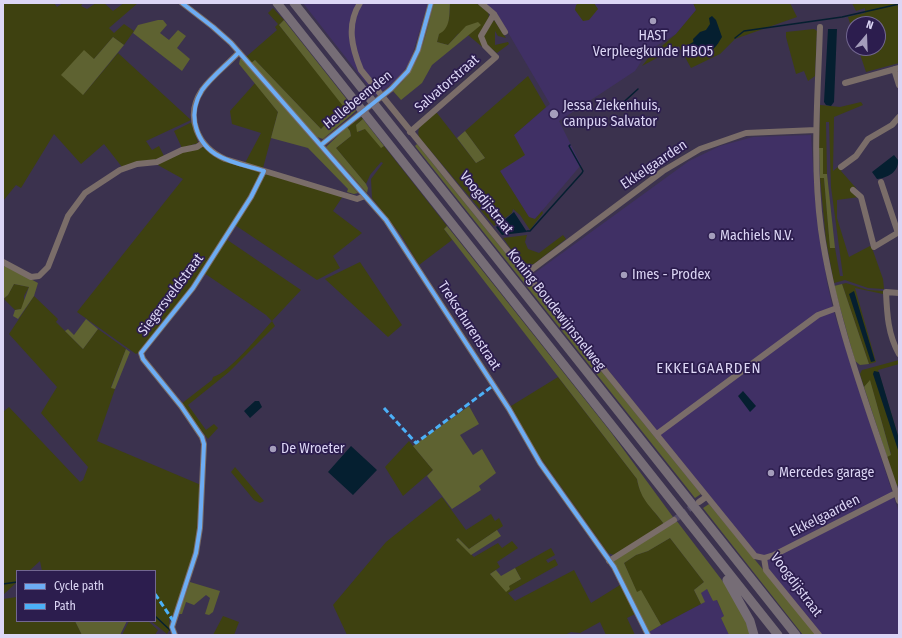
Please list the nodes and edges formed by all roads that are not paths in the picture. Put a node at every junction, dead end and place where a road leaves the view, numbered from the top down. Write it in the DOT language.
graph roads {
  1 [pos="182,3"];
  2 [pos="277,3"];
  3 [pos="294,3"];
  4 [pos="360,3"];
  5 [pos="431,3"];
  6 [pos="481,3"];
  7 [pos="494,14"];
  8 [pos="820,26"];
  9 [pos="505,32"];
  10 [pos="239,52"];
  11 [pos="896,68"];
  12 [pos="845,83"];
  13 [pos="899,85"];
  14 [pos="899,117"];
  15 [pos="816,130"];
  16 [pos="410,132"];
  17 [pos="202,143"];
  18 [pos="321,145"];
  19 [pos="841,167"];
  20 [pos="264,171"];
  21 [pos="881,182"];
  22 [pos="853,190"];
  23 [pos="365,196"];
  24 [pos="899,232"];
  25 [pos="3,262"];
  26 [pos="527,273"];
  27 [pos="899,292"];
  28 [pos="837,308"];
  29 [pos="898,357"];
  30 [pos="657,434"];
  31 [pos="896,493"];
  32 [pos="706,497"];
  33 [pos="899,501"];
  34 [pos="699,502"];
  35 [pos="674,520"];
  36 [pos="705,543"];
  37 [pos="764,558"];
  38 [pos="609,560"];
  39 [pos="175,635"];
  40 [pos="648,635"];
  41 [pos="754,635"];
  42 [pos="778,635"];
  43 [pos="796,635"];
  44 [pos="819,635"];
  1 -- 10 [label="street, Trekschurenstraat"];
  2 -- 36 [label="highway, Koning Boudewijnsnelweg"];
  3 -- 43 [label="highway, Koning Boudewijnsnelweg"];
  4 -- 16 [label="street, Hellebeemden"];
  5 -- 18 [label="street, Hellebeemden"];
  6 -- 7 [label="street"];
  7 -- 9 [label="street"];
  7 -- 16 [label="street, Salvatorstraat"];
  8 -- 15 [label="street"];
  10 -- 17 [label="street"];
  10 -- 18 [label="street, Trekschurenstraat"];
  11 -- 12 [label="street"];
  11 -- 13 [label="street"];
  14 -- 19 [label="street"];
  15 -- 26 [label="street, Ekkelgaarden"];
  15 -- 28 [label="street"];
  16 -- 26 [label="street, Voogdijstraat"];
  17 -- 20 [label="street"];
  17 -- 25 [label="street"];
  18 -- 23 [label="street, Trekschurenstraat"];
  20 -- 23 [label="street"];
  20 -- 39 [label="street, Siegersveldstraat"];
  21 -- 24 [label="street"];
  22 -- 24 [label="street"];
  23 -- 38 [label="street, Trekschurenstraat"];
  26 -- 30 [label="street, Voogdijstraat"];
  27 -- 29 [label="street"];
  28 -- 30 [label="street"];
  28 -- 31 [label="street"];
  30 -- 32 [label="street, Voogdijstraat"];
  31 -- 33 [label="street"];
  31 -- 37 [label="street, Ekkelgaarden"];
  32 -- 34 [label="street"];
  32 -- 37 [label="street, Voogdijstraat"];
  35 -- 38 [label="street"];
  36 -- 41 [label="highway"];
  36 -- 42 [label="highway, Koning Boudewijnsnelweg"];
  37 -- 44 [label="street, Voogdijstraat"];
  38 -- 40 [label="street, Trekschurenstraat"];
}
